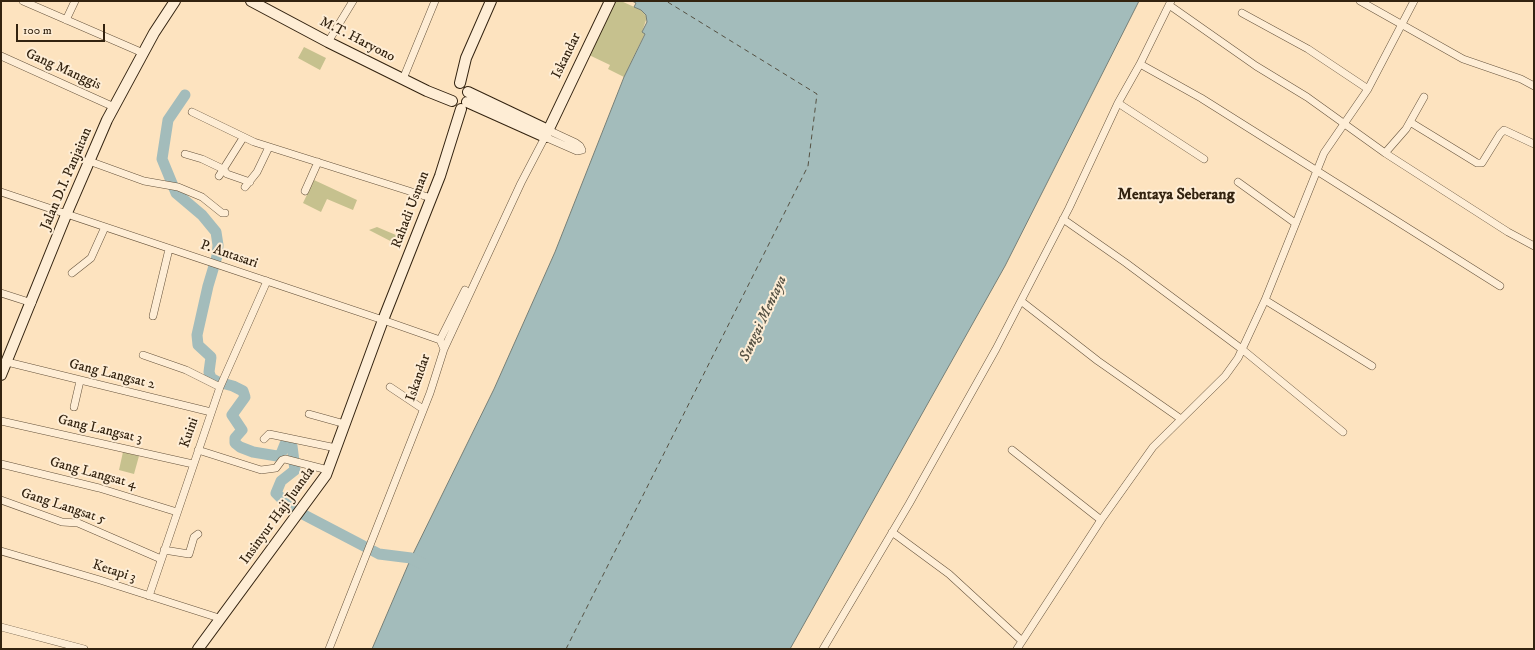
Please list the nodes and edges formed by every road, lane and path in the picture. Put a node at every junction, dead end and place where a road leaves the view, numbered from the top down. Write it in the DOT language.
graph roads {
  1 [pos="23,1"];
  2 [pos="75,1"];
  3 [pos="175,1"];
  4 [pos="251,1"];
  5 [pos="353,1"];
  6 [pos="435,1"];
  7 [pos="491,1"];
  8 [pos="610,1"];
  9 [pos="1360,1"];
  10 [pos="1414,1"];
  11 [pos="1170,3"];
  12 [pos="1242,13"];
  13 [pos="66,20"];
  14 [pos="1401,25"];
  15 [pos="328,42"];
  16 [pos="143,53"];
  17 [pos="1,56"];
  18 [pos="1140,64"];
  19 [pos="403,79"];
  20 [pos="460,83"];
  21 [pos="1534,86"];
  22 [pos="1368,89"];
  23 [pos="1424,97"];
  24 [pos="452,101"];
  25 [pos="465,101"];
  26 [pos="1118,103"];
  27 [pos="114,107"];
  28 [pos="192,112"];
  29 [pos="1410,122"];
  30 [pos="1343,124"];
  31 [pos="546,131"];
  32 [pos="243,138"];
  33 [pos="1534,144"];
  34 [pos="268,147"];
  35 [pos="1385,153"];
  36 [pos="184,154"];
  37 [pos="1204,159"];
  38 [pos="89,161"];
  39 [pos="318,162"];
  40 [pos="223,169"];
  41 [pos="1316,170"];
  42 [pos="219,176"];
  43 [pos="1238,182"];
  44 [pos="305,191"];
  45 [pos="1,192"];
  46 [pos="431,198"];
  47 [pos="225,213"];
  48 [pos="66,215"];
  49 [pos="1064,219"];
  50 [pos="1294,223"];
  51 [pos="104,227"];
  52 [pos="1534,246"];
  53 [pos="169,249"];
  54 [pos="72,273"];
  55 [pos="267,281"];
  56 [pos="1500,286"];
  57 [pos="1,293"];
  58 [pos="1265,300"];
  59 [pos="1021,301"];
  60 [pos="32,303"];
  61 [pos="152,316"];
  62 [pos="383,320"];
  63 [pos="440,340"];
  64 [pos="444,349"];
  65 [pos="1243,350"];
  66 [pos="143,355"];
  67 [pos="1372,366"];
  68 [pos="3,370"];
  69 [pos="80,381"];
  70 [pos="222,384"];
  71 [pos="390,387"];
  72 [pos="74,407"];
  73 [pos="423,410"];
  74 [pos="211,412"];
  75 [pos="308,414"];
  76 [pos="1180,419"];
  77 [pos="1,421"];
  78 [pos="345,424"];
  79 [pos="1343,432"];
  80 [pos="264,440"];
  81 [pos="336,448"];
  82 [pos="198,450"];
  83 [pos="1012,450"];
  84 [pos="1,464"];
  85 [pos="193,464"];
  86 [pos="328,470"];
  87 [pos="1,500"];
  88 [pos="177,512"];
  89 [pos="1101,520"];
  90 [pos="892,532"];
  91 [pos="198,534"];
  92 [pos="164,550"];
  93 [pos="1,552"];
  94 [pos="161,560"];
  95 [pos="149,596"];
  96 [pos="219,618"];
  97 [pos="1,627"];
  98 [pos="1022,641"];
  99 [pos="201,648"];
  100 [pos="84,649"];
  101 [pos="329,649"];
  102 [pos="823,649"];
  103 [pos="1017,649"];
  1 -- 13 [label="street"];
  2 -- 13 [label="street"];
  3 -- 16 [label="street, Jalan D.I. Panjaitan"];
  4 -- 15 [label="street, M.T. Haryono"];
  5 -- 15 [label="street"];
  6 -- 19 [label="street"];
  7 -- 20 [label="street"];
  8 -- 31 [label="street, Iskandar"];
  9 -- 14 [label="street"];
  10 -- 14 [label="street"];
  11 -- 18 [label="street"];
  11 -- 30 [label="street"];
  12 -- 22 [label="street"];
  13 -- 16 [label="street"];
  14 -- 21 [label="street"];
  14 -- 22 [label="street"];
  15 -- 19 [label="street, M.T. Haryono"];
  16 -- 27 [label="street, Jalan D.I. Panjaitan"];
  17 -- 27 [label="street, Gang Manggis"];
  18 -- 26 [label="street"];
  18 -- 41 [label="street"];
  19 -- 24 [label="street, M.T. Haryono"];
  20 -- 24 [label="street"];
  20 -- 25 [label="street"];
  22 -- 30 [label="street"];
  23 -- 29 [label="street"];
  24 -- 25 [label="street"];
  25 -- 31 [label="street"];
  25 -- 46 [label="street, Rahadi Usman"];
  26 -- 37 [label="street"];
  26 -- 49 [label="street"];
  27 -- 38 [label="street, Jalan D.I. Panjaitan"];
  28 -- 32 [label="street"];
  29 -- 33 [label="street"];
  29 -- 35 [label="street"];
  30 -- 35 [label="street"];
  30 -- 41 [label="street"];
  31 -- 63 [label="street, Iskandar"];
  31 -- 64 [label="street, Iskandar"];
  32 -- 34 [label="street"];
  32 -- 40 [label="street"];
  34 -- 39 [label="street"];
  34 -- 40 [label="street"];
  35 -- 52 [label="street"];
  36 -- 40 [label="street"];
  38 -- 47 [label="street"];
  38 -- 48 [label="street, Jalan D.I. Panjaitan"];
  39 -- 44 [label="street"];
  39 -- 46 [label="street"];
  40 -- 42 [label="street"];
  41 -- 50 [label="street"];
  41 -- 56 [label="street"];
  43 -- 50 [label="street"];
  45 -- 48 [label="street, P. Antasari"];
  46 -- 62 [label="street, Rahadi Usman"];
  48 -- 51 [label="street, P. Antasari"];
  48 -- 60 [label="street, Jalan D.I. Panjaitan"];
  49 -- 59 [label="street"];
  49 -- 65 [label="street"];
  50 -- 58 [label="street"];
  51 -- 53 [label="street, P. Antasari"];
  51 -- 54 [label="street"];
  53 -- 55 [label="street, P. Antasari"];
  53 -- 61 [label="street"];
  55 -- 62 [label="street, P. Antasari"];
  55 -- 70 [label="street, Kuini"];
  57 -- 60 [label="street"];
  58 -- 65 [label="street"];
  58 -- 67 [label="street"];
  59 -- 76 [label="street"];
  59 -- 90 [label="street"];
  60 -- 68 [label="street, Jalan D.I. Panjaitan"];
  62 -- 63 [label="street, P. Antasari"];
  62 -- 78 [label="street, Insinyur Haji Juanda"];
  63 -- 64 [label="street"];
  64 -- 73 [label="street, Iskandar"];
  65 -- 76 [label="street"];
  65 -- 79 [label="street"];
  66 -- 70 [label="street"];
  68 -- 69 [label="street, Gang Langsat 2"];
  69 -- 72 [label="street"];
  69 -- 74 [label="street, Gang Langsat 2"];
  70 -- 74 [label="street, Kuini"];
  71 -- 73 [label="street"];
  73 -- 101 [label="street, Iskandar"];
  74 -- 82 [label="street, Kuini"];
  75 -- 78 [label="street"];
  76 -- 89 [label="street"];
  77 -- 85 [label="street, Gang Langsat 3"];
  78 -- 81 [label="street, Insinyur Haji Juanda"];
  80 -- 81 [label="street"];
  81 -- 86 [label="street, Insinyur Haji Juanda"];
  82 -- 85 [label="street, Kuini"];
  82 -- 86 [label="street"];
  83 -- 89 [label="street"];
  84 -- 88 [label="street, Gang Langsat 4"];
  85 -- 88 [label="street, Kuini"];
  86 -- 96 [label="street, Insinyur Haji Juanda"];
  87 -- 94 [label="street, Gang Langsat 5"];
  88 -- 92 [label="street, Kuini"];
  89 -- 98 [label="street"];
  90 -- 98 [label="street"];
  90 -- 102 [label="street"];
  91 -- 92 [label="street"];
  92 -- 94 [label="street, Kuini"];
  93 -- 95 [label="street, Ketapi 3"];
  94 -- 95 [label="street, Kuini"];
  95 -- 96 [label="street, Ketapi 3"];
  96 -- 99 [label="street, Insinyur Haji Juanda"];
  97 -- 100 [label="street"];
  98 -- 103 [label="street"];
}
